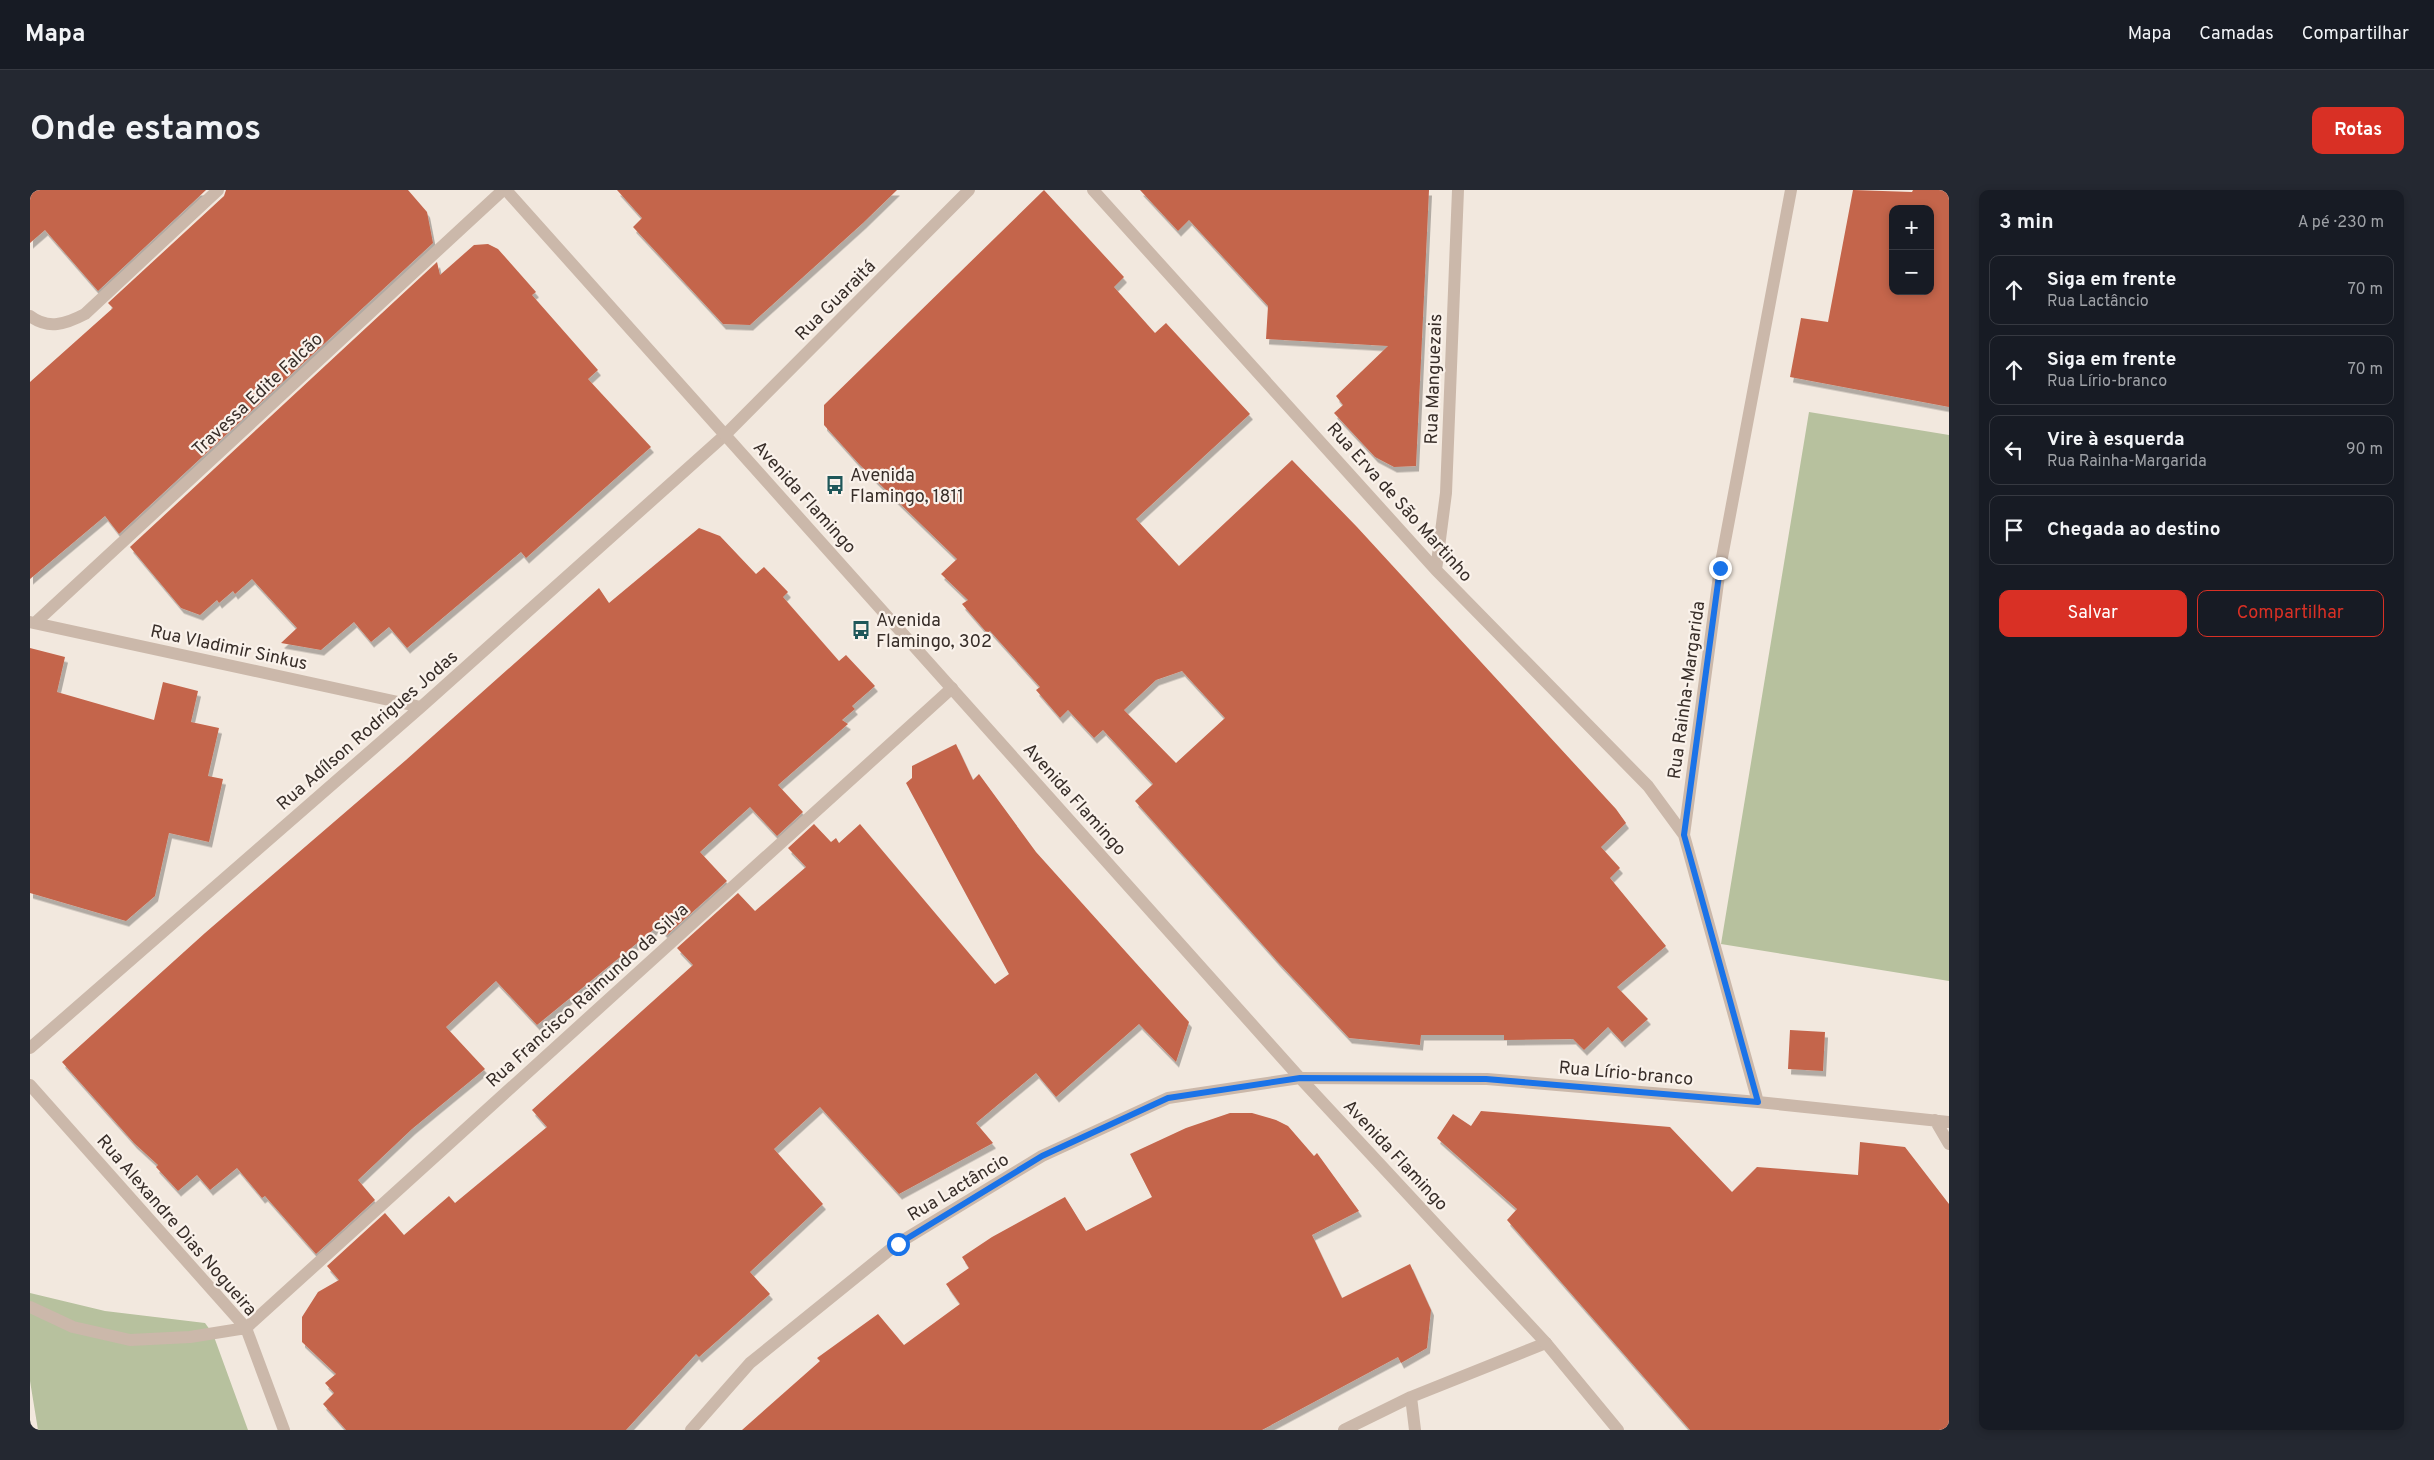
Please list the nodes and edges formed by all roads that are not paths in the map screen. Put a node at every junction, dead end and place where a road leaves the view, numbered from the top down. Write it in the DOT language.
graph roads {
  1 [pos="218,190"];
  2 [pos="505,190"];
  3 [pos="969,190"];
  4 [pos="1093,190"];
  5 [pos="1458,190"];
  6 [pos="1791,190"];
  7 [pos="30,316"];
  8 [pos="725,435"];
  9 [pos="1436,570"];
  10 [pos="32,622"];
  11 [pos="952,688"];
  12 [pos="421,707"];
  13 [pos="1684,835"];
  14 [pos="30,1048"];
  15 [pos="1300,1078"];
  16 [pos="30,1085"];
  17 [pos="1758,1102"];
  18 [pos="1936,1120"];
  19 [pos="1949,1122"];
  20 [pos="1949,1144"];
  21 [pos="30,1307"];
  22 [pos="246,1328"];
  23 [pos="1546,1343"];
  24 [pos="1411,1398"];
  25 [pos="284,1430"];
  26 [pos="691,1430"];
  27 [pos="1344,1430"];
  28 [pos="1415,1430"];
  29 [pos="1618,1430"];
  1 -- 7 [label="street"];
  2 -- 8 [label="street, Avenida Flamingo"];
  2 -- 10 [label="street, Travessa Edite Falcão"];
  3 -- 8 [label="street, Rua Guaraitá"];
  4 -- 9 [label="street, Rua Erva de São Martinho"];
  5 -- 9 [label="street, Rua Manguezais"];
  6 -- 13 [label="street, Rua Rainha-Margarida"];
  8 -- 11 [label="street, Avenida Flamingo"];
  8 -- 12 [label="street, Rua Adílson Rodrigues Jodas"];
  9 -- 13 [label="street, Rua Erva de São Martinho"];
  10 -- 12 [label="street, Rua Vladimir Sinkus"];
  11 -- 15 [label="street, Avenida Flamingo"];
  11 -- 22 [label="street, Rua Francisco Raimundo da Silva"];
  12 -- 14 [label="street, Rua Adílson Rodrigues Jodas"];
  13 -- 17 [label="street, Rua Rainha-Margarida"];
  15 -- 17 [label="street, Rua Lírio-branco"];
  15 -- 23 [label="street, Avenida Flamingo"];
  15 -- 26 [label="street, Rua Lactâncio"];
  16 -- 22 [label="street, Rua Alexandre Dias Nogueira"];
  17 -- 18 [label="street, Rua Lírio-branco"];
  18 -- 19 [label="street, Rua Lírio-branco"];
  18 -- 20 [label="street"];
  21 -- 22 [label="street"];
  22 -- 25 [label="street, Rua Alexandre Dias Nogueira"];
  23 -- 24 [label="street"];
  23 -- 29 [label="street, Avenida Flamingo"];
  24 -- 27 [label="street"];
  24 -- 28 [label="street"];
}
